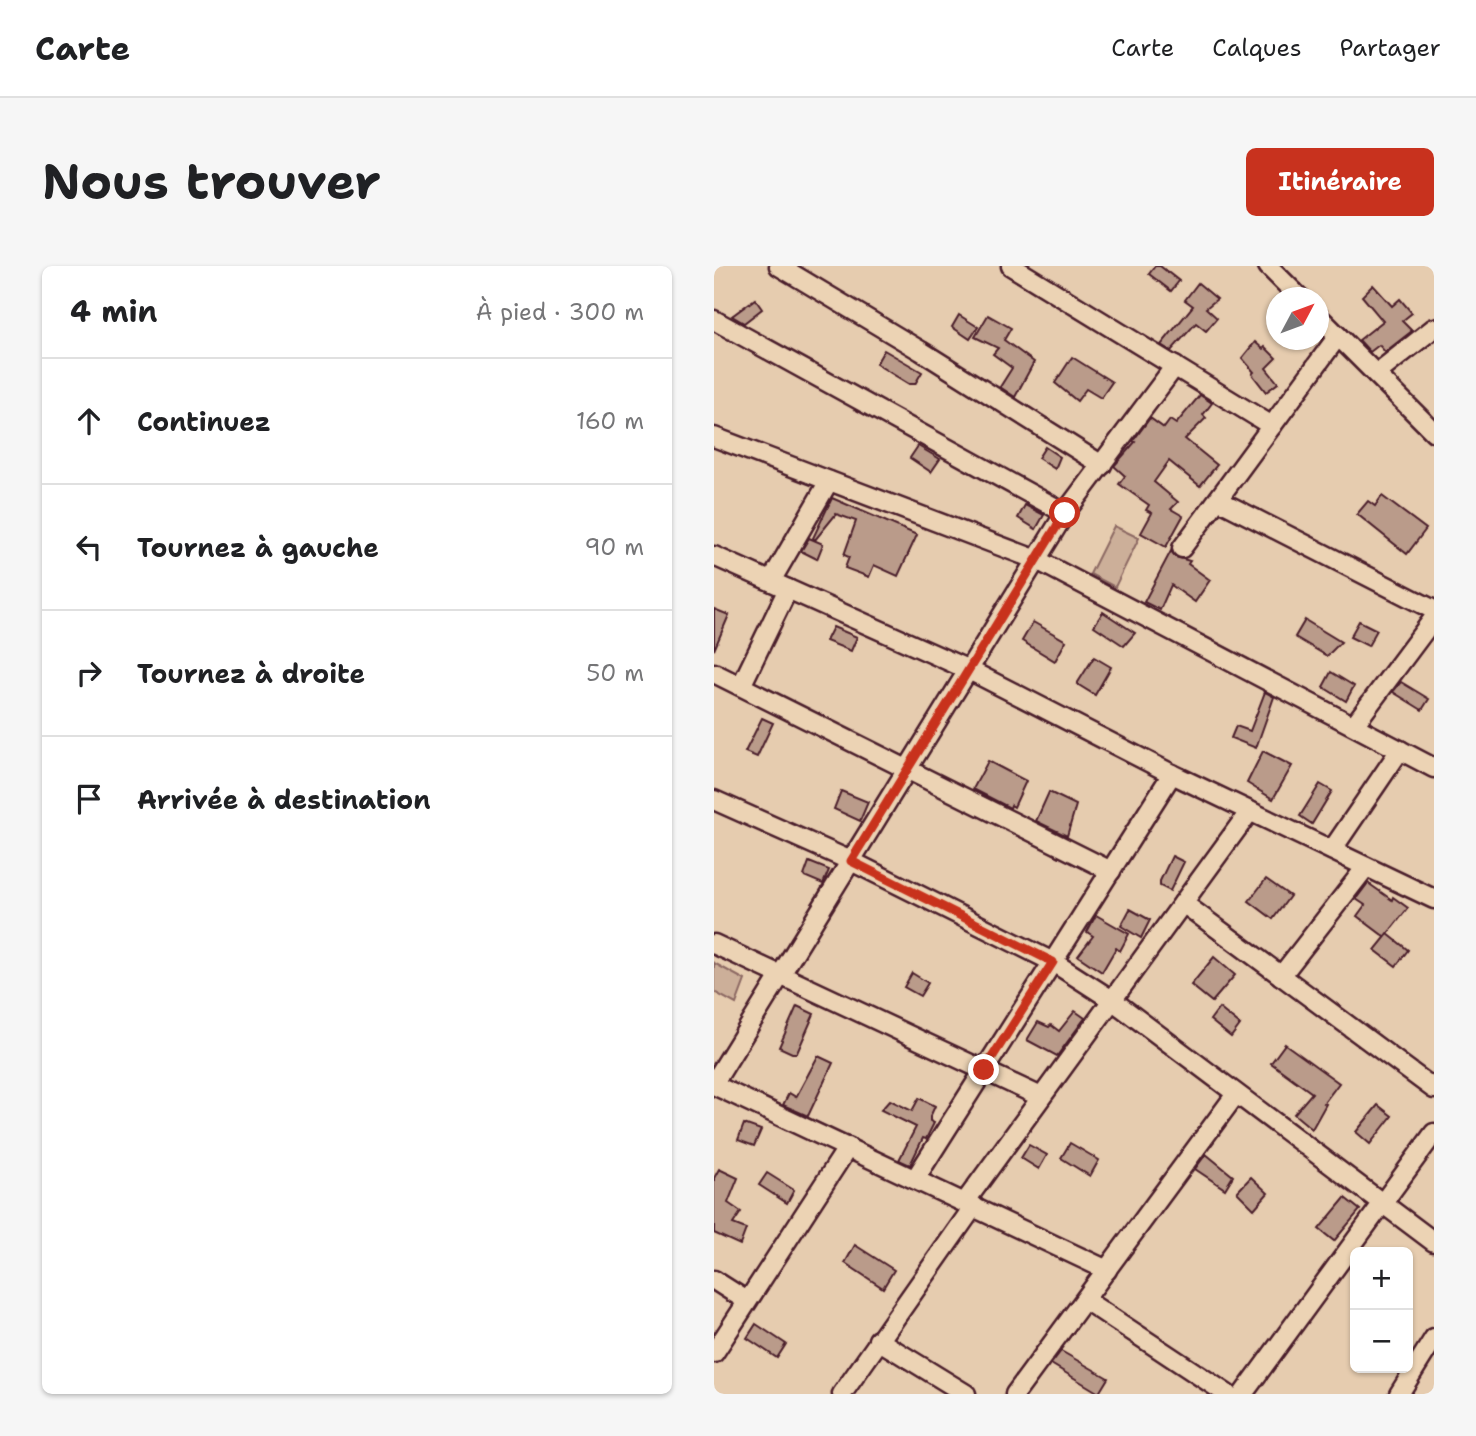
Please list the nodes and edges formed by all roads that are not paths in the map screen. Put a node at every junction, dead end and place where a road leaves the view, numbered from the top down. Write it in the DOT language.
graph roads {
  1 [pos="779,266"];
  2 [pos="1011,266"];
  3 [pos="1268,266"];
  4 [pos="1289,287"];
  5 [pos="714,320"];
  6 [pos="1329,327"];
  7 [pos="1434,328"];
  8 [pos="1338,336"];
  9 [pos="1175,366"];
  10 [pos="1376,374"];
  11 [pos="1272,426"];
  12 [pos="1434,432"];
  13 [pos="714,437"];
  14 [pos="1102,465"];
  15 [pos="829,481"];
  16 [pos="1218,500"];
  17 [pos="1065,513"];
  18 [pos="1182,548"];
  19 [pos="714,556"];
  20 [pos="1037,560"];
  21 [pos="771,581"];
  22 [pos="788,589"];
  23 [pos="1434,610"];
  24 [pos="1434,618"];
  25 [pos="969,670"];
  26 [pos="714,673"];
  27 [pos="741,686"];
  28 [pos="1353,725"];
  29 [pos="1401,750"];
  30 [pos="1434,768"];
  31 [pos="907,769"];
  32 [pos="1172,774"];
  33 [pos="714,800"];
  34 [pos="1250,811"];
  35 [pos="1332,850"];
  36 [pos="851,861"];
  37 [pos="1366,867"];
  38 [pos="1111,871"];
  39 [pos="1434,899"];
  40 [pos="1183,903"];
  41 [pos="714,944"];
  42 [pos="1053,962"];
  43 [pos="780,975"];
  44 [pos="1281,976"];
  45 [pos="1112,1000"];
  46 [pos="984,1070"];
  47 [pos="714,1084"];
  48 [pos="1434,1089"];
  49 [pos="1236,1094"];
  50 [pos="1041,1097"];
  51 [pos="1434,1133"];
  52 [pos="848,1147"];
  53 [pos="915,1179"];
  54 [pos="969,1204"];
  55 [pos="1382,1204"];
  56 [pos="1434,1242"];
  57 [pos="1107,1270"];
  58 [pos="714,1280"];
  59 [pos="1085,1300"];
  60 [pos="747,1301"];
  61 [pos="1434,1338"];
  62 [pos="878,1340"];
  63 [pos="714,1353"];
  64 [pos="1427,1363"];
  65 [pos="842,1394"];
  66 [pos="966,1394"];
  67 [pos="1015,1394"];
  68 [pos="1227,1394"];
  69 [pos="1243,1394"];
  70 [pos="1399,1394"];
  1 -- 14 [label="street"];
  2 -- 9 [label="street"];
  3 -- 4 [label="street"];
  5 -- 17 [label="street"];
  6 -- 8 [label="street"];
  7 -- 10 [label="street"];
  8 -- 10 [label="street"];
  8 -- 11 [label="street"];
  9 -- 11 [label="street"];
  9 -- 14 [label="street"];
  10 -- 12 [label="street"];
  11 -- 16 [label="street"];
  13 -- 15 [label="street"];
  14 -- 17 [label="street"];
  15 -- 20 [label="street"];
  15 -- 21 [label="street"];
  16 -- 18 [label="street"];
  16 -- 23 [label="street"];
  17 -- 20 [label="street"];
  19 -- 21 [label="street"];
  20 -- 25 [label="street"];
  20 -- 28 [label="street"];
  21 -- 22 [label="street"];
  22 -- 25 [label="street"];
  22 -- 27 [label="street"];
  24 -- 28 [label="street"];
  25 -- 31 [label="street"];
  25 -- 32 [label="street"];
  26 -- 27 [label="street"];
  27 -- 31 [label="street"];
  28 -- 29 [label="street"];
  29 -- 30 [label="street"];
  29 -- 35 [label="street"];
  31 -- 36 [label="street"];
  31 -- 38 [label="street"];
  32 -- 34 [label="street"];
  32 -- 38 [label="street"];
  33 -- 36 [label="street"];
  34 -- 35 [label="street"];
  34 -- 40 [label="street"];
  35 -- 37 [label="street"];
  36 -- 42 [label="street"];
  36 -- 43 [label="street"];
  37 -- 39 [label="street"];
  37 -- 44 [label="street"];
  38 -- 42 [label="street"];
  40 -- 44 [label="street"];
  40 -- 45 [label="street"];
  41 -- 43 [label="street"];
  42 -- 45 [label="street"];
  42 -- 46 [label="street"];
  43 -- 46 [label="street"];
  43 -- 47 [label="street"];
  44 -- 48 [label="street"];
  45 -- 49 [label="street"];
  45 -- 50 [label="street"];
  46 -- 50 [label="street"];
  46 -- 53 [label="street"];
  47 -- 52 [label="street"];
  49 -- 55 [label="street"];
  49 -- 57 [label="street"];
  50 -- 54 [label="street"];
  51 -- 55 [label="street"];
  52 -- 53 [label="street"];
  52 -- 60 [label="street"];
  53 -- 54 [label="street"];
  54 -- 57 [label="street"];
  54 -- 62 [label="street"];
  55 -- 56 [label="street"];
  55 -- 69 [label="street"];
  57 -- 59 [label="street"];
  58 -- 60 [label="street"];
  59 -- 67 [label="street"];
  59 -- 68 [label="street"];
  60 -- 63 [label="street"];
  61 -- 64 [label="street"];
  62 -- 65 [label="street"];
  62 -- 66 [label="street"];
  64 -- 70 [label="street"];
}
